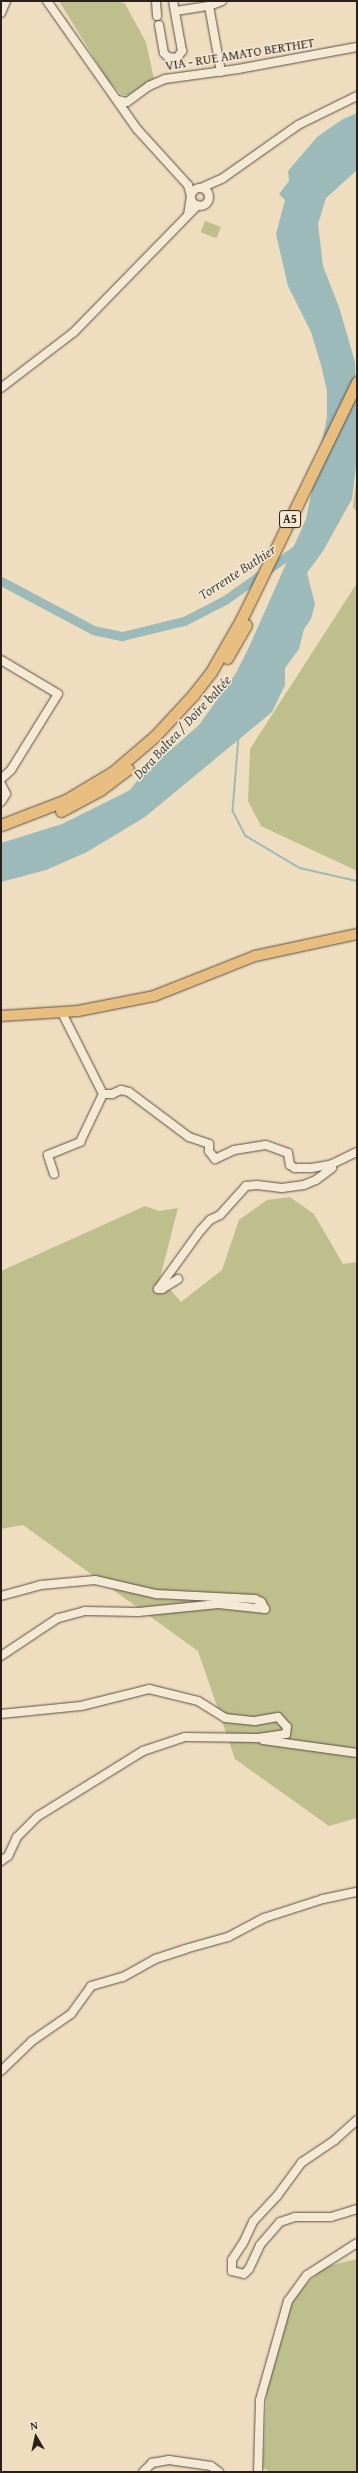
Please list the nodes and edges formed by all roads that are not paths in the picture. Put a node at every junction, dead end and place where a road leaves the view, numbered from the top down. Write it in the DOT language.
graph roads {
  1 [pos="9,1"];
  2 [pos="47,1"];
  3 [pos="54,1"];
  4 [pos="156,1"];
  5 [pos="173,1"];
  6 [pos="222,1"];
  7 [pos="209,6"];
  8 [pos="3,7"];
  9 [pos="176,11"];
  10 [pos="157,16"];
  11 [pos="159,25"];
  12 [pos="357,47"];
  13 [pos="91,64"];
  14 [pos="221,72"];
  15 [pos="110,89"];
  16 [pos="357,96"];
  17 [pos="132,99"];
  18 [pos="118,100"];
  19 [pos="130,118"];
  20 [pos="223,178"];
  21 [pos="184,180"];
  22 [pos="199,188"];
  23 [pos="191,196"];
  24 [pos="209,198"];
  25 [pos="198,205"];
  26 [pos="188,214"];
  27 [pos="357,382"];
  28 [pos="1,388"];
  29 [pos="357,398"];
  30 [pos="1,660"];
  31 [pos="1,779"];
  32 [pos="1,784"];
  33 [pos="1,802"];
  34 [pos="1,825"];
  35 [pos="1,833"];
  36 [pos="357,934"];
  37 [pos="62,1013"];
  38 [pos="1,1016"];
  39 [pos="103,1094"];
  40 [pos="357,1152"];
  41 [pos="330,1165"];
  42 [pos="54,1174"];
  43 [pos="178,1279"];
  44 [pos="1,1596"];
  45 [pos="1,1656"];
  46 [pos="1,1714"];
  47 [pos="224,1738"];
  48 [pos="357,1753"];
  49 [pos="1,1861"];
  50 [pos="357,1892"];
  51 [pos="1,2071"];
  52 [pos="357,2120"];
  53 [pos="357,2209"];
  54 [pos="357,2243"];
  55 [pos="143,2472"];
  56 [pos="219,2472"];
  57 [pos="258,2472"];
  1 -- 8 [label="street"];
  2 -- 13 [label="street"];
  3 -- 13 [label="street"];
  4 -- 10 [label="street"];
  5 -- 9 [label="street"];
  6 -- 7 [label="street"];
  7 -- 9 [label="street"];
  7 -- 14 [label="street"];
  9 -- 11 [label="street"];
  12 -- 14 [label="street, VIA - RUE AMATO BERTHET"];
  13 -- 15 [label="street"];
  14 -- 17 [label="street, VIA - RUE AMATO BERTHET"];
  15 -- 17 [label="street"];
  15 -- 18 [label="street"];
  16 -- 20 [label="street"];
  17 -- 18 [label="street"];
  17 -- 19 [label="street"];
  18 -- 19 [label="street"];
  19 -- 21 [label="street"];
  20 -- 22 [label="street"];
  20 -- 24 [label="street"];
  21 -- 22 [label="street"];
  21 -- 23 [label="street"];
  22 -- 23 [label="street"];
  22 -- 24 [label="street"];
  23 -- 25 [label="street"];
  23 -- 26 [label="street"];
  24 -- 25 [label="street"];
  25 -- 26 [label="street"];
  26 -- 28 [label="street"];
  27 -- 34 [label="highway, A5"];
  29 -- 35 [label="highway, A5"];
  30 -- 31 [label="street"];
  32 -- 33 [label="street"];
  36 -- 37 [label="main road"];
  37 -- 38 [label="main road"];
  37 -- 39 [label="street"];
  39 -- 41 [label="street"];
  39 -- 42 [label="street"];
  40 -- 41 [label="street"];
  41 -- 43 [label="street"];
  44 -- 45 [label="street"];
  46 -- 47 [label="street"];
  47 -- 48 [label="street"];
  47 -- 49 [label="street"];
  50 -- 51 [label="street"];
  52 -- 53 [label="street"];
  54 -- 57 [label="street"];
  55 -- 56 [label="street"];
}
